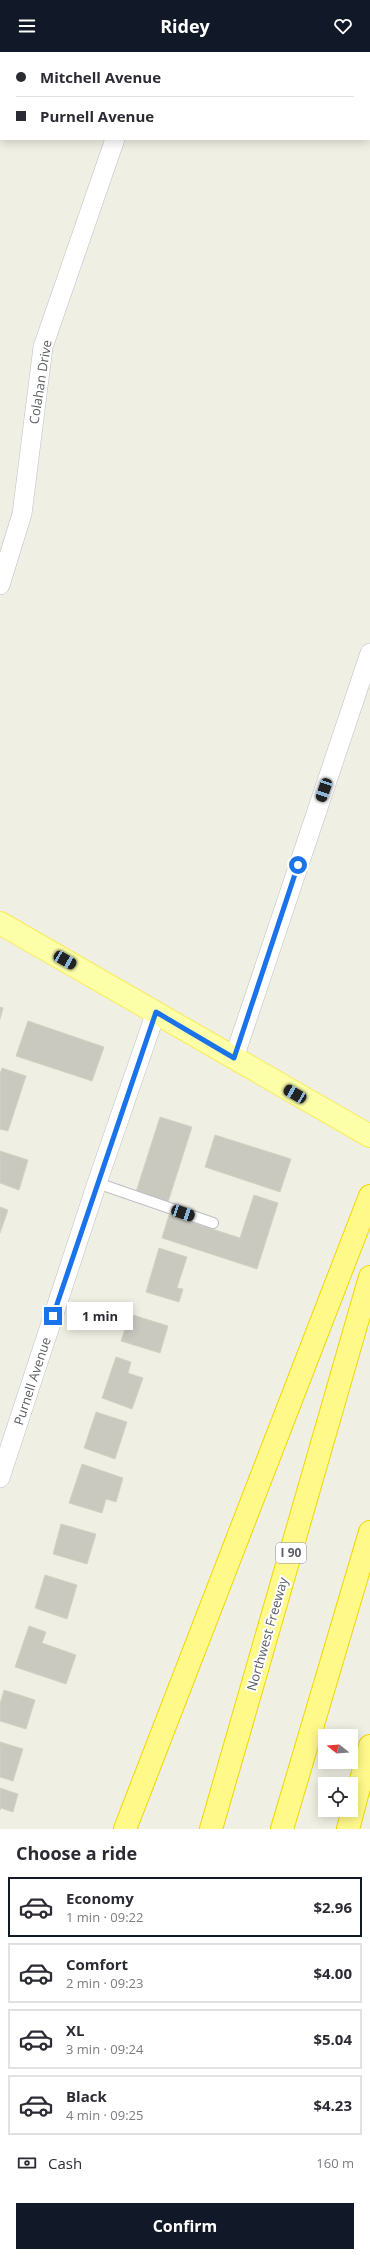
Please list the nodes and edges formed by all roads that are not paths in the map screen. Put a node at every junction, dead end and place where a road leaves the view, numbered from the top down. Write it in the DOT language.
graph roads {
  1 [pos="115,140"];
  2 [pos="0,585"];
  3 [pos="370,653"];
  4 [pos="0,923"];
  5 [pos="156,1012"];
  6 [pos="234,1058"];
  7 [pos="370,1136"];
  8 [pos="97,1183"];
  9 [pos="370,1196"];
  10 [pos="213,1223"];
  11 [pos="370,1277"];
  12 [pos="0,1478"];
  13 [pos="370,1532"];
  14 [pos="370,1746"];
  15 [pos="125,1829"];
  16 [pos="211,1829"];
  17 [pos="282,1829"];
  18 [pos="348,1829"];
  1 -- 2 [label="street, Colahan Drive"];
  3 -- 6 [label="street"];
  4 -- 5 [label="main road"];
  5 -- 6 [label="main road"];
  5 -- 8 [label="street, Purnell Avenue"];
  6 -- 7 [label="main road"];
  8 -- 10 [label="lane"];
  8 -- 12 [label="street, Purnell Avenue"];
  9 -- 15 [label="highway"];
  11 -- 16 [label="highway, Northwest Freeway / I 90"];
  13 -- 17 [label="highway"];
  14 -- 18 [label="highway"];
}
